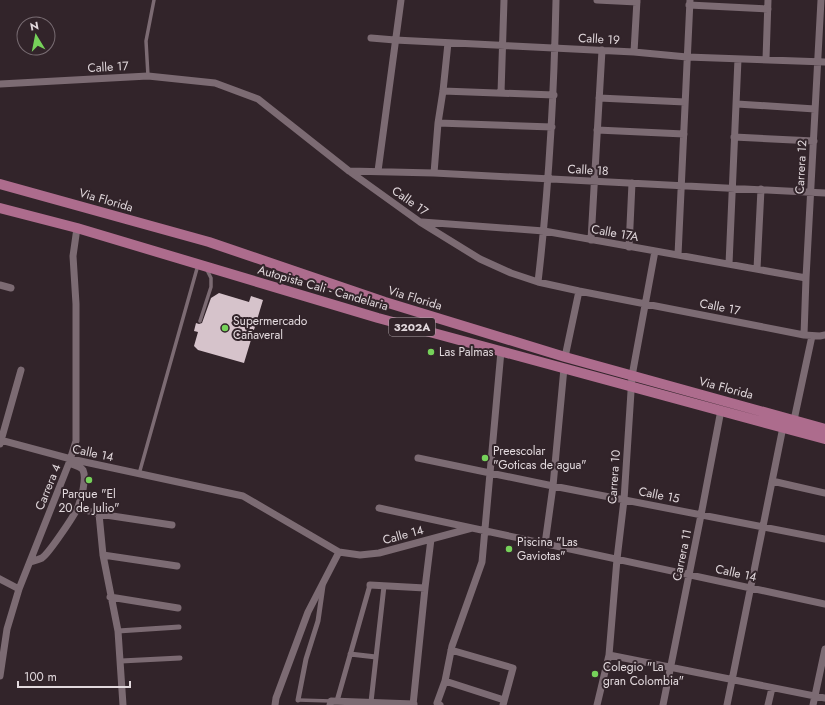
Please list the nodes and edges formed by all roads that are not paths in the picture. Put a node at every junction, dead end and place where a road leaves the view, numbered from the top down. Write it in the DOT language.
graph roads {
  1 [pos="154,0"];
  2 [pos="401,0"];
  3 [pos="504,0"];
  4 [pos="556,0"];
  5 [pos="598,0"];
  6 [pos="768,0"];
  7 [pos="821,0"];
  8 [pos="637,1"];
  9 [pos="690,2"];
  10 [pos="768,9"];
  11 [pos="371,38"];
  12 [pos="395,40"];
  13 [pos="448,43"];
  14 [pos="502,46"];
  15 [pos="555,48"];
  16 [pos="602,50"];
  17 [pos="634,52"];
  18 [pos="687,57"];
  19 [pos="738,59"];
  20 [pos="766,59"];
  21 [pos="821,62"];
  22 [pos="148,76"];
  23 [pos="0,84"];
  24 [pos="443,91"];
  25 [pos="501,93"];
  26 [pos="554,95"];
  27 [pos="599,98"];
  28 [pos="685,102"];
  29 [pos="736,104"];
  30 [pos="815,109"];
  31 [pos="438,123"];
  32 [pos="552,127"];
  33 [pos="597,130"];
  34 [pos="684,134"];
  35 [pos="734,136"];
  36 [pos="814,141"];
  37 [pos="349,171"];
  38 [pos="378,171"];
  39 [pos="434,173"];
  40 [pos="548,178"];
  41 [pos="594,181"];
  42 [pos="632,183"];
  43 [pos="0,184"];
  44 [pos="682,186"];
  45 [pos="731,188"];
  46 [pos="761,189"];
  47 [pos="811,192"];
  48 [pos="825,193"];
  49 [pos="0,208"];
  50 [pos="420,222"];
  51 [pos="77,228"];
  52 [pos="544,231"];
  53 [pos="591,240"];
  54 [pos="629,246"];
  55 [pos="655,251"];
  56 [pos="678,255"];
  57 [pos="729,264"];
  58 [pos="202,265"];
  59 [pos="757,269"];
  60 [pos="806,278"];
  61 [pos="538,282"];
  62 [pos="0,285"];
  63 [pos="11,288"];
  64 [pos="579,291"];
  65 [pos="646,304"];
  66 [pos="200,321"];
  67 [pos="808,335"];
  68 [pos="825,335"];
  69 [pos="501,351"];
  70 [pos="565,357"];
  71 [pos="564,368"];
  72 [pos="20,370"];
  73 [pos="632,381"];
  74 [pos="721,410"];
  75 [pos="794,420"];
  76 [pos="783,427"];
  77 [pos="825,429"];
  78 [pos="825,439"];
  79 [pos="0,442"];
  80 [pos="418,458"];
  81 [pos="70,461"];
  82 [pos="489,472"];
  83 [pos="138,474"];
  84 [pos="772,481"];
  85 [pos="553,486"];
  86 [pos="825,493"];
  87 [pos="624,500"];
  88 [pos="78,508"];
  89 [pos="379,508"];
  90 [pos="99,514"];
  91 [pos="702,515"];
  92 [pos="172,525"];
  93 [pos="762,527"];
  94 [pos="472,528"];
  95 [pos="484,531"];
  96 [pos="432,539"];
  97 [pos="825,539"];
  98 [pos="545,544"];
  99 [pos="339,552"];
  100 [pos="103,555"];
  101 [pos="616,559"];
  102 [pos="30,562"];
  103 [pos="177,566"];
  104 [pos="689,574"];
  105 [pos="0,579"];
  106 [pos="324,583"];
  107 [pos="370,585"];
  108 [pos="384,586"];
  109 [pos="425,588"];
  110 [pos="750,588"];
  111 [pos="19,589"];
  112 [pos="110,597"];
  113 [pos="825,604"];
  114 [pos="178,608"];
  115 [pos="179,627"];
  116 [pos="118,631"];
  117 [pos="825,649"];
  118 [pos="451,650"];
  119 [pos="350,654"];
  120 [pos="609,655"];
  121 [pos="376,657"];
  122 [pos="180,658"];
  123 [pos="121,661"];
  124 [pos="671,667"];
  125 [pos="0,676"];
  126 [pos="732,680"];
  127 [pos="445,681"];
  128 [pos="772,688"];
  129 [pos="815,696"];
  130 [pos="825,698"];
  131 [pos="298,700"];
  132 [pos="503,702"];
  133 [pos="333,703"];
  134 [pos="374,703"];
  135 [pos="438,704"];
  136 [pos="123,705"];
  137 [pos="275,705"];
  138 [pos="414,705"];
  139 [pos="597,705"];
  140 [pos="663,705"];
  141 [pos="727,705"];
  142 [pos="768,705"];
  143 [pos="813,705"];
  1 -- 22 [label="lane"];
  2 -- 12 [label="street"];
  3 -- 14 [label="street"];
  4 -- 15 [label="street"];
  5 -- 8 [label="street"];
  6 -- 10 [label="street"];
  7 -- 21 [label="street, Carrera 12"];
  8 -- 17 [label="street"];
  9 -- 10 [label="street"];
  9 -- 18 [label="street"];
  10 -- 20 [label="street"];
  11 -- 12 [label="street, Calle 19"];
  12 -- 13 [label="street, Calle 19"];
  12 -- 38 [label="street"];
  13 -- 14 [label="street, Calle 19"];
  13 -- 24 [label="street"];
  14 -- 15 [label="street, Calle 19"];
  14 -- 25 [label="street"];
  15 -- 16 [label="street, Calle 19"];
  15 -- 26 [label="street"];
  16 -- 17 [label="street, Calle 19"];
  16 -- 27 [label="street"];
  17 -- 18 [label="street, Calle 19"];
  18 -- 19 [label="street, Calle 19"];
  18 -- 28 [label="street"];
  19 -- 20 [label="street, Calle 19"];
  19 -- 29 [label="street"];
  20 -- 21 [label="street, Calle 19"];
  21 -- 30 [label="street, Carrera 12"];
  22 -- 23 [label="street, Calle 17"];
  22 -- 37 [label="street, Calle 17"];
  24 -- 25 [label="street"];
  24 -- 31 [label="street"];
  25 -- 26 [label="street"];
  26 -- 32 [label="street"];
  27 -- 28 [label="street"];
  27 -- 33 [label="street"];
  28 -- 34 [label="street"];
  29 -- 30 [label="street"];
  29 -- 35 [label="street"];
  30 -- 36 [label="street, Carrera 12"];
  31 -- 32 [label="street"];
  31 -- 39 [label="street"];
  32 -- 40 [label="street"];
  33 -- 34 [label="street"];
  33 -- 41 [label="street"];
  34 -- 44 [label="street"];
  35 -- 36 [label="street"];
  35 -- 45 [label="street"];
  36 -- 47 [label="street, Carrera 12"];
  37 -- 38 [label="street, Calle 18"];
  37 -- 50 [label="street, Calle 17"];
  38 -- 39 [label="street, Calle 18"];
  39 -- 40 [label="street, Calle 18"];
  40 -- 41 [label="street, Calle 18"];
  40 -- 52 [label="street"];
  41 -- 42 [label="street, Calle 18"];
  41 -- 53 [label="street"];
  42 -- 44 [label="street, Calle 18"];
  42 -- 54 [label="street"];
  43 -- 70 [label="main road, Via Florida / 3202A"];
  44 -- 45 [label="street, Calle 18"];
  44 -- 56 [label="street"];
  45 -- 46 [label="street, Calle 18"];
  45 -- 57 [label="street"];
  46 -- 47 [label="street, Calle 18"];
  46 -- 59 [label="street"];
  47 -- 48 [label="street, Calle 18"];
  47 -- 60 [label="street, Carrera 12"];
  49 -- 51 [label="main road, Autopista Cali - Candelaria / 3202A"];
  50 -- 52 [label="street, Calle 17A"];
  50 -- 61 [label="street, Calle 17"];
  51 -- 58 [label="main road, Autopista Cali - Candelaria / 3202A"];
  51 -- 81 [label="street, Carrera 4"];
  52 -- 53 [label="street, Calle 17A"];
  52 -- 61 [label="street"];
  53 -- 54 [label="street, Calle 17A"];
  54 -- 55 [label="street, Calle 17A"];
  55 -- 56 [label="street, Calle 17A"];
  55 -- 65 [label="street, Carrera 10"];
  56 -- 57 [label="street, Calle 17A"];
  57 -- 59 [label="street, Calle 17A"];
  58 -- 66 [label="lane"];
  58 -- 69 [label="main road, Autopista Cali - Candelaria / 3202A"];
  58 -- 83 [label="lane"];
  59 -- 60 [label="street, Calle 17A"];
  60 -- 67 [label="street, Carrera 12"];
  61 -- 64 [label="street, Calle 17"];
  62 -- 63 [label="street"];
  64 -- 65 [label="street, Calle 17"];
  64 -- 70 [label="street"];
  65 -- 67 [label="street, Calle 17"];
  65 -- 73 [label="street, Carrera 10"];
  67 -- 68 [label="street, Calle 17"];
  67 -- 75 [label="street, Carrera 12"];
  69 -- 71 [label="main road, Autopista Cali - Candelaria / 3202A"];
  69 -- 82 [label="street"];
  70 -- 73 [label="main road, Via Florida / 3202A"];
  71 -- 73 [label="main road, Autopista Cali - Candelaria / 3202A"];
  71 -- 85 [label="street"];
  72 -- 79 [label="street"];
  73 -- 74 [label="main road, Autopista Cali - Candelaria / 3202A"];
  73 -- 75 [label="main road, Via Florida / 3202A"];
  73 -- 87 [label="street, Carrera 10"];
  74 -- 76 [label="main road, Autopista Cali - Candelaria / 3202A"];
  74 -- 91 [label="street, Carrera 11"];
  75 -- 77 [label="main road, Via Florida / 3202A"];
  76 -- 78 [label="main road, Autopista Cali - Candelaria / 3202A"];
  76 -- 84 [label="street"];
  79 -- 81 [label="street, Calle 14"];
  80 -- 82 [label="street, Calle 15"];
  81 -- 83 [label="street, Calle 14"];
  81 -- 88 [label="street"];
  81 -- 102 [label="street, Carrera 4"];
  82 -- 85 [label="street, Calle 15"];
  82 -- 95 [label="street"];
  83 -- 99 [label="street, Calle 14"];
  84 -- 86 [label="street"];
  84 -- 93 [label="street"];
  85 -- 87 [label="street, Calle 15"];
  85 -- 98 [label="street"];
  87 -- 91 [label="street, Calle 15"];
  87 -- 101 [label="street, Carrera 10"];
  88 -- 90 [label="street"];
  88 -- 102 [label="street"];
  89 -- 94 [label="street"];
  90 -- 92 [label="street"];
  90 -- 100 [label="street"];
  91 -- 93 [label="street, Calle 15"];
  91 -- 104 [label="street, Carrera 11"];
  93 -- 97 [label="street, Calle 15"];
  93 -- 110 [label="street"];
  94 -- 95 [label="street, Calle 14"];
  94 -- 96 [label="street, Calle 14"];
  95 -- 98 [label="street, Calle 14"];
  95 -- 118 [label="street"];
  96 -- 99 [label="street, Calle 14"];
  96 -- 109 [label="street"];
  98 -- 101 [label="street, Calle 14"];
  99 -- 106 [label="street"];
  100 -- 103 [label="street"];
  100 -- 112 [label="street"];
  101 -- 104 [label="street, Calle 14"];
  101 -- 120 [label="street, Carrera 10"];
  102 -- 111 [label="street, Carrera 4"];
  104 -- 110 [label="street, Calle 14"];
  104 -- 124 [label="street, Carrera 11"];
  105 -- 111 [label="street"];
  106 -- 131 [label="street"];
  106 -- 137 [label="street"];
  107 -- 108 [label="street"];
  107 -- 119 [label="street"];
  108 -- 109 [label="street"];
  108 -- 121 [label="street"];
  109 -- 138 [label="street"];
  110 -- 113 [label="street, Calle 14"];
  110 -- 126 [label="street"];
  111 -- 125 [label="street, Carrera 4"];
  112 -- 114 [label="street"];
  112 -- 116 [label="street"];
  115 -- 116 [label="street"];
  116 -- 123 [label="street"];
  117 -- 129 [label="street"];
  118 -- 127 [label="street"];
  118 -- 132 [label="street"];
  119 -- 121 [label="street"];
  119 -- 133 [label="street"];
  120 -- 124 [label="street"];
  120 -- 139 [label="street, Carrera 10"];
  121 -- 134 [label="street"];
  122 -- 123 [label="street"];
  123 -- 136 [label="street"];
  124 -- 126 [label="street"];
  124 -- 140 [label="street, Carrera 11"];
  126 -- 128 [label="street"];
  126 -- 141 [label="street"];
  127 -- 132 [label="street"];
  127 -- 135 [label="street"];
  128 -- 129 [label="street"];
  128 -- 142 [label="street"];
  129 -- 130 [label="street"];
  129 -- 143 [label="street"];
  131 -- 133 [label="lane"];
  133 -- 134 [label="street"];
  134 -- 138 [label="street"];
}
